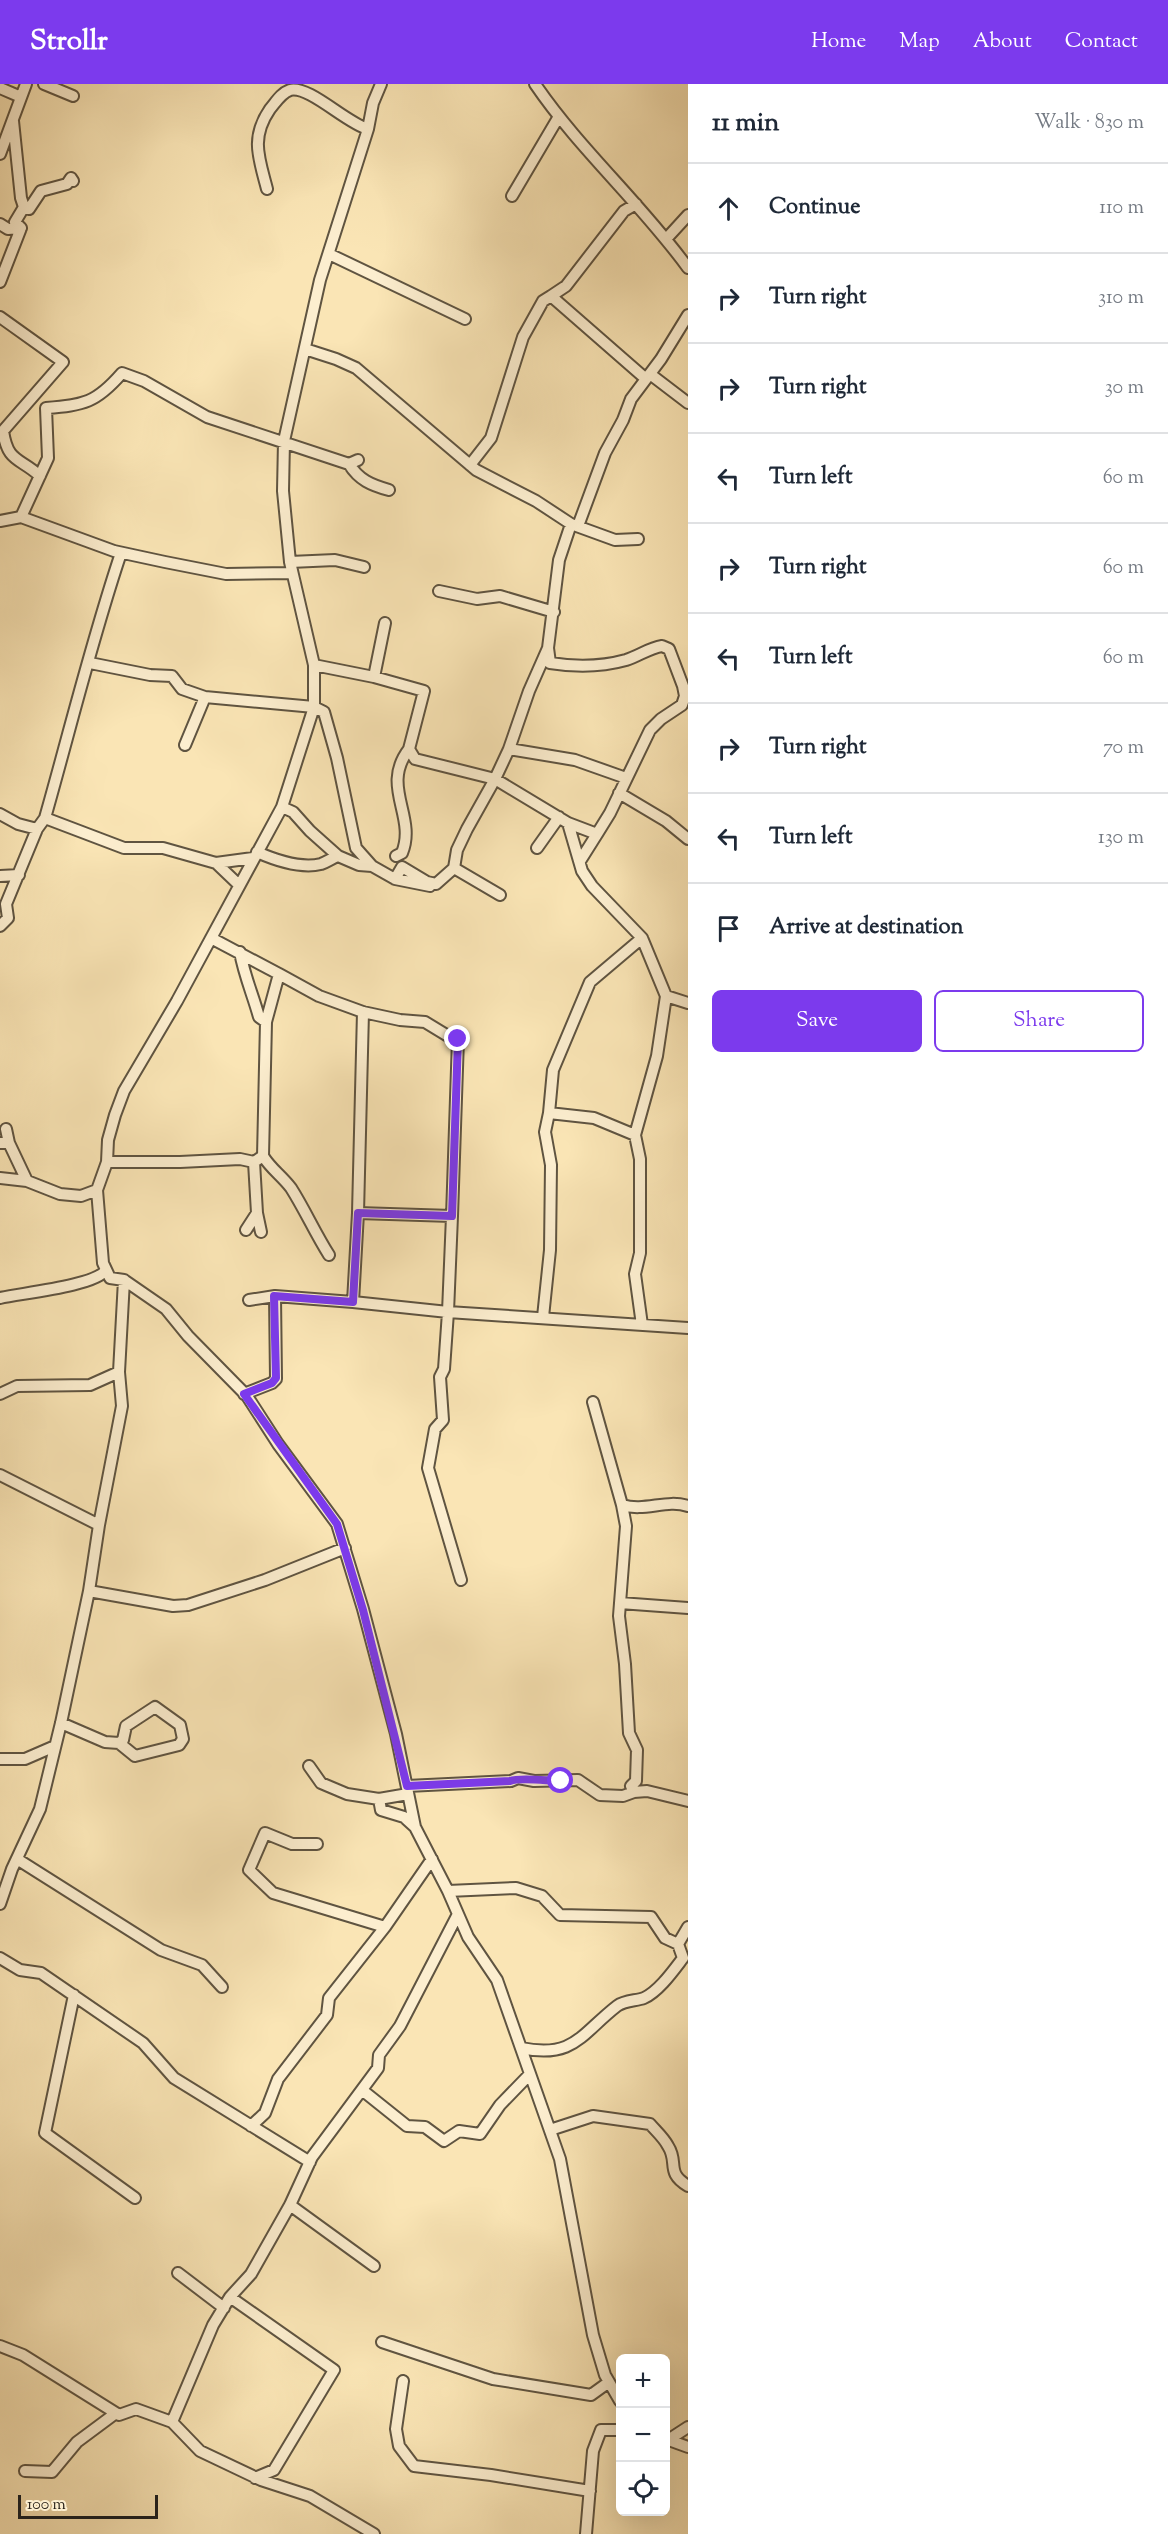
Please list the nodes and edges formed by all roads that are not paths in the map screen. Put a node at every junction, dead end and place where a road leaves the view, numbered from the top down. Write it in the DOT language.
graph roads {
  1 [pos="26,84"];
  2 [pos="44,84"];
  3 [pos="381,84"];
  4 [pos="535,84"];
  5 [pos="0,88"];
  6 [pos="73,96"];
  7 [pos="21,97"];
  8 [pos="558,118"];
  9 [pos="13,121"];
  10 [pos="368,129"];
  11 [pos="0,154"];
  12 [pos="74,181"];
  13 [pos="267,189"];
  14 [pos="512,196"];
  15 [pos="636,204"];
  16 [pos="24,208"];
  17 [pos="688,215"];
  18 [pos="0,224"];
  19 [pos="21,228"];
  20 [pos="667,238"];
  21 [pos="329,254"];
  22 [pos="688,268"];
  23 [pos="0,282"];
  24 [pos="551,296"];
  25 [pos="688,315"];
  26 [pos="0,317"];
  27 [pos="465,319"];
  28 [pos="305,349"];
  29 [pos="648,376"];
  30 [pos="688,404"];
  31 [pos="285,441"];
  32 [pos="470,465"];
  33 [pos="40,476"];
  34 [pos="389,490"];
  35 [pos="21,517"];
  36 [pos="0,521"];
  37 [pos="574,525"];
  38 [pos="638,539"];
  39 [pos="122,553"];
  40 [pos="364,567"];
  41 [pos="291,568"];
  42 [pos="440,591"];
  43 [pos="554,612"];
  44 [pos="385,623"];
  45 [pos="548,648"];
  46 [pos="90,663"];
  47 [pos="314,665"];
  48 [pos="374,677"];
  49 [pos="205,697"];
  50 [pos="314,707"];
  51 [pos="685,708"];
  52 [pos="185,745"];
  53 [pos="409,749"];
  54 [pos="509,749"];
  55 [pos="627,778"];
  56 [pos="495,779"];
  57 [pos="619,793"];
  58 [pos="282,807"];
  59 [pos="0,814"];
  60 [pos="45,818"];
  61 [pos="563,820"];
  62 [pos="37,828"];
  63 [pos="597,834"];
  64 [pos="688,839"];
  65 [pos="537,848"];
  66 [pos="255,855"];
  67 [pos="338,856"];
  68 [pos="396,856"];
  69 [pos="580,861"];
  70 [pos="216,863"];
  71 [pos="372,866"];
  72 [pos="453,868"];
  73 [pos="19,875"];
  74 [pos="0,876"];
  75 [pos="239,885"];
  76 [pos="500,894"];
  77 [pos="0,926"];
  78 [pos="211,938"];
  79 [pos="642,938"];
  80 [pos="240,952"];
  81 [pos="279,974"];
  82 [pos="666,996"];
  83 [pos="688,1003"];
  84 [pos="363,1012"];
  85 [pos="266,1022"];
  86 [pos="549,1113"];
  87 [pos="6,1129"];
  88 [pos="635,1134"];
  89 [pos="5,1143"];
  90 [pos="259,1159"];
  91 [pos="107,1162"];
  92 [pos="0,1178"];
  93 [pos="27,1181"];
  94 [pos="97,1190"];
  95 [pos="257,1213"];
  96 [pos="358,1213"];
  97 [pos="452,1216"];
  98 [pos="246,1230"];
  99 [pos="261,1232"];
  100 [pos="329,1255"];
  101 [pos="106,1270"];
  102 [pos="124,1280"];
  103 [pos="274,1296"];
  104 [pos="0,1298"];
  105 [pos="249,1300"];
  106 [pos="353,1302"];
  107 [pos="448,1312"];
  108 [pos="543,1317"];
  109 [pos="642,1325"];
  110 [pos="688,1328"];
  111 [pos="119,1372"];
  112 [pos="0,1394"];
  113 [pos="244,1394"];
  114 [pos="593,1402"];
  115 [pos="0,1475"];
  116 [pos="622,1505"];
  117 [pos="688,1506"];
  118 [pos="99,1525"];
  119 [pos="345,1548"];
  120 [pos="461,1580"];
  121 [pos="89,1591"];
  122 [pos="620,1604"];
  123 [pos="688,1608"];
  124 [pos="61,1723"];
  125 [pos="119,1743"];
  126 [pos="55,1746"];
  127 [pos="0,1759"];
  128 [pos="309,1766"];
  129 [pos="408,1790"];
  130 [pos="633,1792"];
  131 [pos="379,1799"];
  132 [pos="688,1801"];
  133 [pos="415,1827"];
  134 [pos="317,1844"];
  135 [pos="17,1859"];
  136 [pos="432,1859"];
  137 [pos="4,1879"];
  138 [pos="448,1891"];
  139 [pos="0,1904"];
  140 [pos="458,1914"];
  141 [pos="385,1927"];
  142 [pos="688,1927"];
  143 [pos="678,1944"];
  144 [pos="0,1958"];
  145 [pos="222,1987"];
  146 [pos="74,1995"];
  147 [pos="521,2048"];
  148 [pos="530,2074"];
  149 [pos="362,2090"];
  150 [pos="250,2126"];
  151 [pos="550,2130"];
  152 [pos="310,2162"];
  153 [pos="688,2186"];
  154 [pos="135,2198"];
  155 [pos="290,2205"];
  156 [pos="374,2266"];
  157 [pos="178,2274"];
  158 [pos="230,2297"];
  159 [pos="224,2308"];
  160 [pos="382,2342"];
  161 [pos="0,2346"];
  162 [pos="403,2381"];
  163 [pos="609,2382"];
  164 [pos="616,2393"];
  165 [pos="116,2413"];
  166 [pos="172,2422"];
  167 [pos="688,2427"];
  168 [pos="616,2430"];
  169 [pos="670,2438"];
  170 [pos="670,2441"];
  171 [pos="688,2447"];
  172 [pos="25,2470"];
  173 [pos="255,2478"];
  174 [pos="590,2491"];
  175 [pos="374,2534"];
  176 [pos="586,2534"];
  1 -- 7 [label="street"];
  2 -- 6 [label="street"];
  3 -- 10 [label="street"];
  4 -- 8 [label="street"];
  5 -- 7 [label="street"];
  7 -- 9 [label="street"];
  8 -- 14 [label="street"];
  8 -- 15 [label="street"];
  9 -- 11 [label="street"];
  9 -- 16 [label="street"];
  10 -- 13 [label="street"];
  10 -- 21 [label="street"];
  12 -- 16 [label="street"];
  15 -- 20 [label="street"];
  15 -- 24 [label="street"];
  16 -- 19 [label="street"];
  17 -- 20 [label="street"];
  18 -- 19 [label="street"];
  19 -- 23 [label="street"];
  20 -- 22 [label="street"];
  21 -- 27 [label="street"];
  21 -- 28 [label="street"];
  24 -- 29 [label="street"];
  24 -- 32 [label="street"];
  25 -- 29 [label="street"];
  26 -- 33 [label="street"];
  28 -- 31 [label="street"];
  28 -- 32 [label="street"];
  29 -- 30 [label="street"];
  29 -- 37 [label="street"];
  31 -- 33 [label="street"];
  31 -- 34 [label="street"];
  31 -- 41 [label="street"];
  32 -- 37 [label="street"];
  33 -- 35 [label="street"];
  35 -- 36 [label="street"];
  35 -- 39 [label="street"];
  37 -- 38 [label="street"];
  37 -- 43 [label="street"];
  39 -- 41 [label="street"];
  39 -- 46 [label="street"];
  40 -- 41 [label="street"];
  41 -- 47 [label="street"];
  42 -- 43 [label="street"];
  43 -- 45 [label="street"];
  44 -- 48 [label="street"];
  45 -- 51 [label="street"];
  45 -- 54 [label="street"];
  46 -- 49 [label="street"];
  46 -- 60 [label="street"];
  47 -- 48 [label="street"];
  47 -- 50 [label="street"];
  48 -- 53 [label="street"];
  49 -- 50 [label="street"];
  49 -- 52 [label="street"];
  50 -- 58 [label="street"];
  50 -- 71 [label="street"];
  51 -- 55 [label="street"];
  53 -- 56 [label="street"];
  53 -- 68 [label="street"];
  54 -- 55 [label="street"];
  54 -- 56 [label="street"];
  55 -- 57 [label="street"];
  56 -- 61 [label="street"];
  56 -- 72 [label="street"];
  57 -- 63 [label="street"];
  57 -- 64 [label="street"];
  58 -- 66 [label="street"];
  58 -- 67 [label="street"];
  59 -- 62 [label="street"];
  60 -- 62 [label="street"];
  60 -- 70 [label="street"];
  61 -- 63 [label="street"];
  61 -- 65 [label="street"];
  61 -- 69 [label="street"];
  62 -- 73 [label="street"];
  63 -- 69 [label="street"];
  66 -- 67 [label="street"];
  66 -- 70 [label="street"];
  66 -- 75 [label="street"];
  67 -- 71 [label="street"];
  69 -- 79 [label="street"];
  70 -- 75 [label="street"];
  71 -- 72 [label="street"];
  72 -- 76 [label="street"];
  73 -- 74 [label="street"];
  73 -- 77 [label="street"];
  75 -- 78 [label="street"];
  78 -- 80 [label="street"];
  78 -- 91 [label="street"];
  79 -- 82 [label="street"];
  79 -- 86 [label="street"];
  80 -- 81 [label="street"];
  80 -- 85 [label="street"];
  81 -- 84 [label="street"];
  81 -- 85 [label="street"];
  82 -- 83 [label="street"];
  82 -- 88 [label="street"];
  84 -- 96 [label="street"];
  84 -- 97 [label="street"];
  85 -- 90 [label="street"];
  86 -- 88 [label="street"];
  86 -- 108 [label="street"];
  87 -- 89 [label="street"];
  88 -- 109 [label="street"];
  89 -- 93 [label="street"];
  90 -- 91 [label="street"];
  90 -- 95 [label="street"];
  90 -- 100 [label="street"];
  91 -- 94 [label="street"];
  92 -- 93 [label="street"];
  93 -- 94 [label="street"];
  94 -- 101 [label="street"];
  95 -- 98 [label="street"];
  95 -- 99 [label="street"];
  96 -- 97 [label="street"];
  96 -- 106 [label="street"];
  97 -- 107 [label="street"];
  101 -- 102 [label="street"];
  101 -- 104 [label="street"];
  102 -- 111 [label="street"];
  102 -- 113 [label="street"];
  103 -- 105 [label="street"];
  103 -- 106 [label="street"];
  103 -- 113 [label="street"];
  106 -- 107 [label="street"];
  107 -- 108 [label="street"];
  107 -- 120 [label="street"];
  108 -- 109 [label="street"];
  109 -- 110 [label="street"];
  111 -- 112 [label="street"];
  111 -- 118 [label="street"];
  113 -- 119 [label="street"];
  114 -- 116 [label="street"];
  115 -- 118 [label="street"];
  116 -- 117 [label="street"];
  116 -- 122 [label="street"];
  118 -- 121 [label="street"];
  119 -- 121 [label="street"];
  119 -- 129 [label="street"];
  121 -- 124 [label="street"];
  122 -- 123 [label="street"];
  122 -- 130 [label="street"];
  124 -- 125 [label="street"];
  124 -- 126 [label="street"];
  125 -- 125 [label="street"];
  126 -- 127 [label="street"];
  126 -- 135 [label="street"];
  128 -- 131 [label="street"];
  129 -- 130 [label="street"];
  129 -- 131 [label="street"];
  129 -- 133 [label="street"];
  130 -- 132 [label="street"];
  131 -- 133 [label="street"];
  133 -- 136 [label="street"];
  134 -- 141 [label="street"];
  135 -- 137 [label="street"];
  135 -- 145 [label="street"];
  136 -- 138 [label="street"];
  136 -- 141 [label="street"];
  137 -- 139 [label="street"];
  138 -- 140 [label="street"];
  138 -- 143 [label="street"];
  140 -- 147 [label="street"];
  140 -- 149 [label="street"];
  141 -- 150 [label="street"];
  142 -- 143 [label="street"];
  143 -- 147 [label="street"];
  144 -- 146 [label="street"];
  146 -- 150 [label="street"];
  146 -- 154 [label="street"];
  147 -- 148 [label="street"];
  148 -- 149 [label="street"];
  148 -- 151 [label="street"];
  149 -- 152 [label="street"];
  150 -- 152 [label="street"];
  151 -- 153 [label="street"];
  151 -- 163 [label="street"];
  152 -- 155 [label="street"];
  155 -- 156 [label="street"];
  155 -- 158 [label="street"];
  157 -- 159 [label="street"];
  158 -- 159 [label="street"];
  158 -- 173 [label="street"];
  159 -- 166 [label="street"];
  160 -- 163 [label="street"];
  161 -- 165 [label="street"];
  162 -- 174 [label="street"];
  163 -- 164 [label="street"];
  165 -- 166 [label="street"];
  165 -- 172 [label="street"];
  166 -- 173 [label="street"];
  167 -- 169 [label="street"];
  168 -- 174 [label="street"];
  170 -- 171 [label="street"];
  173 -- 175 [label="street"];
  174 -- 176 [label="street"];
}
